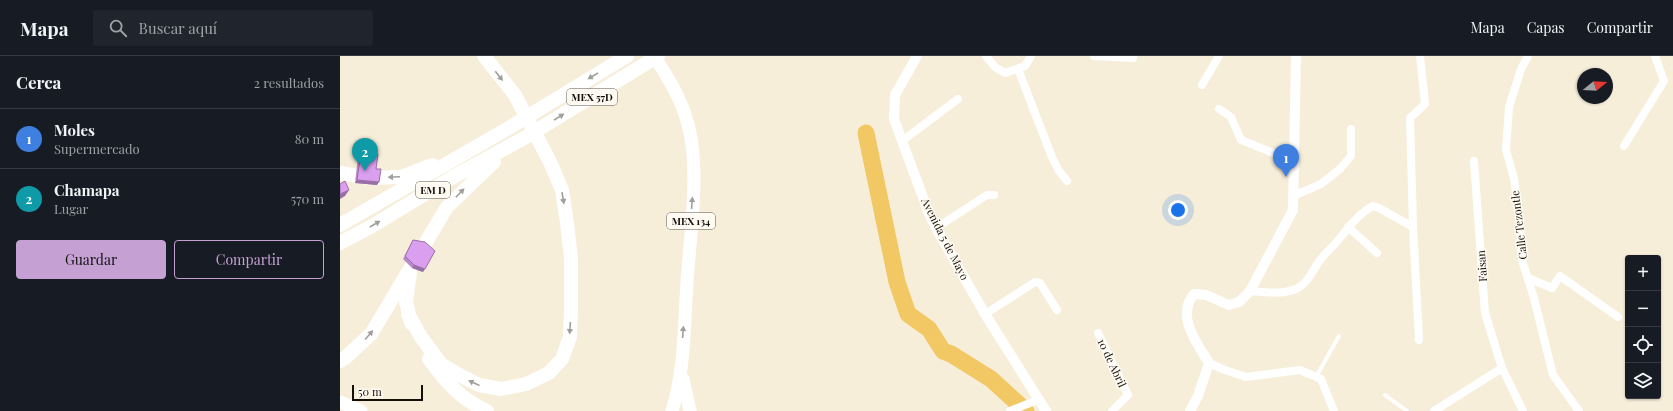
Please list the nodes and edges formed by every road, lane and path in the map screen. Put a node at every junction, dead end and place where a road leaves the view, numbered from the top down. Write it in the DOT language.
graph roads {
  1 [pos="484,56"];
  2 [pos="626,56"];
  3 [pos="654,56"];
  4 [pos="658,56"];
  5 [pos="917,56"];
  6 [pos="986,56"];
  7 [pos="1031,56"];
  8 [pos="1094,56"];
  9 [pos="1219,56"];
  10 [pos="1296,56"];
  11 [pos="1420,56"];
  12 [pos="1528,56"];
  13 [pos="1654,56"];
  14 [pos="1133,58"];
  15 [pos="1018,69"];
  16 [pos="1202,85"];
  17 [pos="958,99"];
  18 [pos="1218,109"];
  19 [pos="507,129"];
  20 [pos="1351,129"];
  21 [pos="526,137"];
  22 [pos="902,141"];
  23 [pos="1624,146"];
  24 [pos="1294,161"];
  25 [pos="1474,161"];
  26 [pos="340,173"];
  27 [pos="1067,181"];
  28 [pos="994,195"];
  29 [pos="1293,196"];
  30 [pos="340,225"];
  31 [pos="1348,227"];
  32 [pos="1413,227"];
  33 [pos="936,228"];
  34 [pos="340,242"];
  35 [pos="1377,253"];
  36 [pos="410,271"];
  37 [pos="1528,278"];
  38 [pos="1250,291"];
  39 [pos="1058,310"];
  40 [pos="408,314"];
  41 [pos="986,314"];
  42 [pos="1618,317"];
  43 [pos="1098,333"];
  44 [pos="1339,336"];
  45 [pos="1419,340"];
  46 [pos="340,361"];
  47 [pos="1209,363"];
  48 [pos="1502,368"];
  49 [pos="681,371"];
  50 [pos="1316,377"];
  51 [pos="1385,395"];
  52 [pos="1039,399"];
  53 [pos="340,402"];
  54 [pos="361,411"];
  55 [pos="487,411"];
  56 [pos="672,411"];
  57 [pos="690,411"];
  58 [pos="1010,411"];
  59 [pos="1046,411"];
  60 [pos="1112,411"];
  61 [pos="1190,411"];
  62 [pos="1334,411"];
  63 [pos="1407,411"];
  64 [pos="1434,411"];
  65 [pos="1523,411"];
  66 [pos="1579,411"];
  1 -- 40 [label="highway, one-way"];
  2 -- 19 [label="highway, MEX 57D, one-way"];
  49 -- 3 [label="highway, MEX 134, one-way"];
  21 -- 4 [label="highway, MEX 57D, one-way"];
  5 -- 22 [label="street, Avenida 5 de Mayo"];
  6 -- 15 [label="street"];
  7 -- 15 [label="street"];
  8 -- 14 [label="street"];
  9 -- 16 [label="street"];
  10 -- 24 [label="street"];
  11 -- 32 [label="street"];
  12 -- 37 [label="street, Calle Tezontle"];
  13 -- 23 [label="street"];
  15 -- 27 [label="street"];
  17 -- 22 [label="street"];
  18 -- 24 [label="street"];
  19 -- 26 [label="highway, one-way"];
  19 -- 30 [label="highway, EM D"];
  20 -- 29 [label="street"];
  34 -- 21 [label="highway, EM D, one-way"];
  36 -- 21 [label="highway, one-way"];
  22 -- 33 [label="street, Avenida 5 de Mayo"];
  24 -- 29 [label="street"];
  25 -- 48 [label="street, Faisan"];
  28 -- 33 [label="street"];
  29 -- 38 [label="street"];
  31 -- 32 [label="street"];
  31 -- 35 [label="street"];
  31 -- 38 [label="street"];
  32 -- 45 [label="street"];
  33 -- 41 [label="street, Avenida 5 de Mayo"];
  36 -- 40 [label="highway"];
  46 -- 36 [label="highway, one-way"];
  37 -- 42 [label="street"];
  37 -- 66 [label="street, Calle Tezontle"];
  38 -- 47 [label="street"];
  39 -- 41 [label="street"];
  40 -- 55 [label="highway"];
  41 -- 52 [label="street, Avenida 5 de Mayo"];
  43 -- 60 [label="street, 10 de Abril"];
  44 -- 50 [label="lane"];
  47 -- 50 [label="street"];
  47 -- 61 [label="street"];
  48 -- 64 [label="street"];
  48 -- 65 [label="street, Faisan"];
  49 -- 56 [label="highway"];
  49 -- 57 [label="highway"];
  50 -- 62 [label="street"];
  51 -- 63 [label="lane"];
  52 -- 58 [label="street"];
  52 -- 59 [label="street, Avenida 5 de Mayo"];
  53 -- 54 [label="highway"];
}
